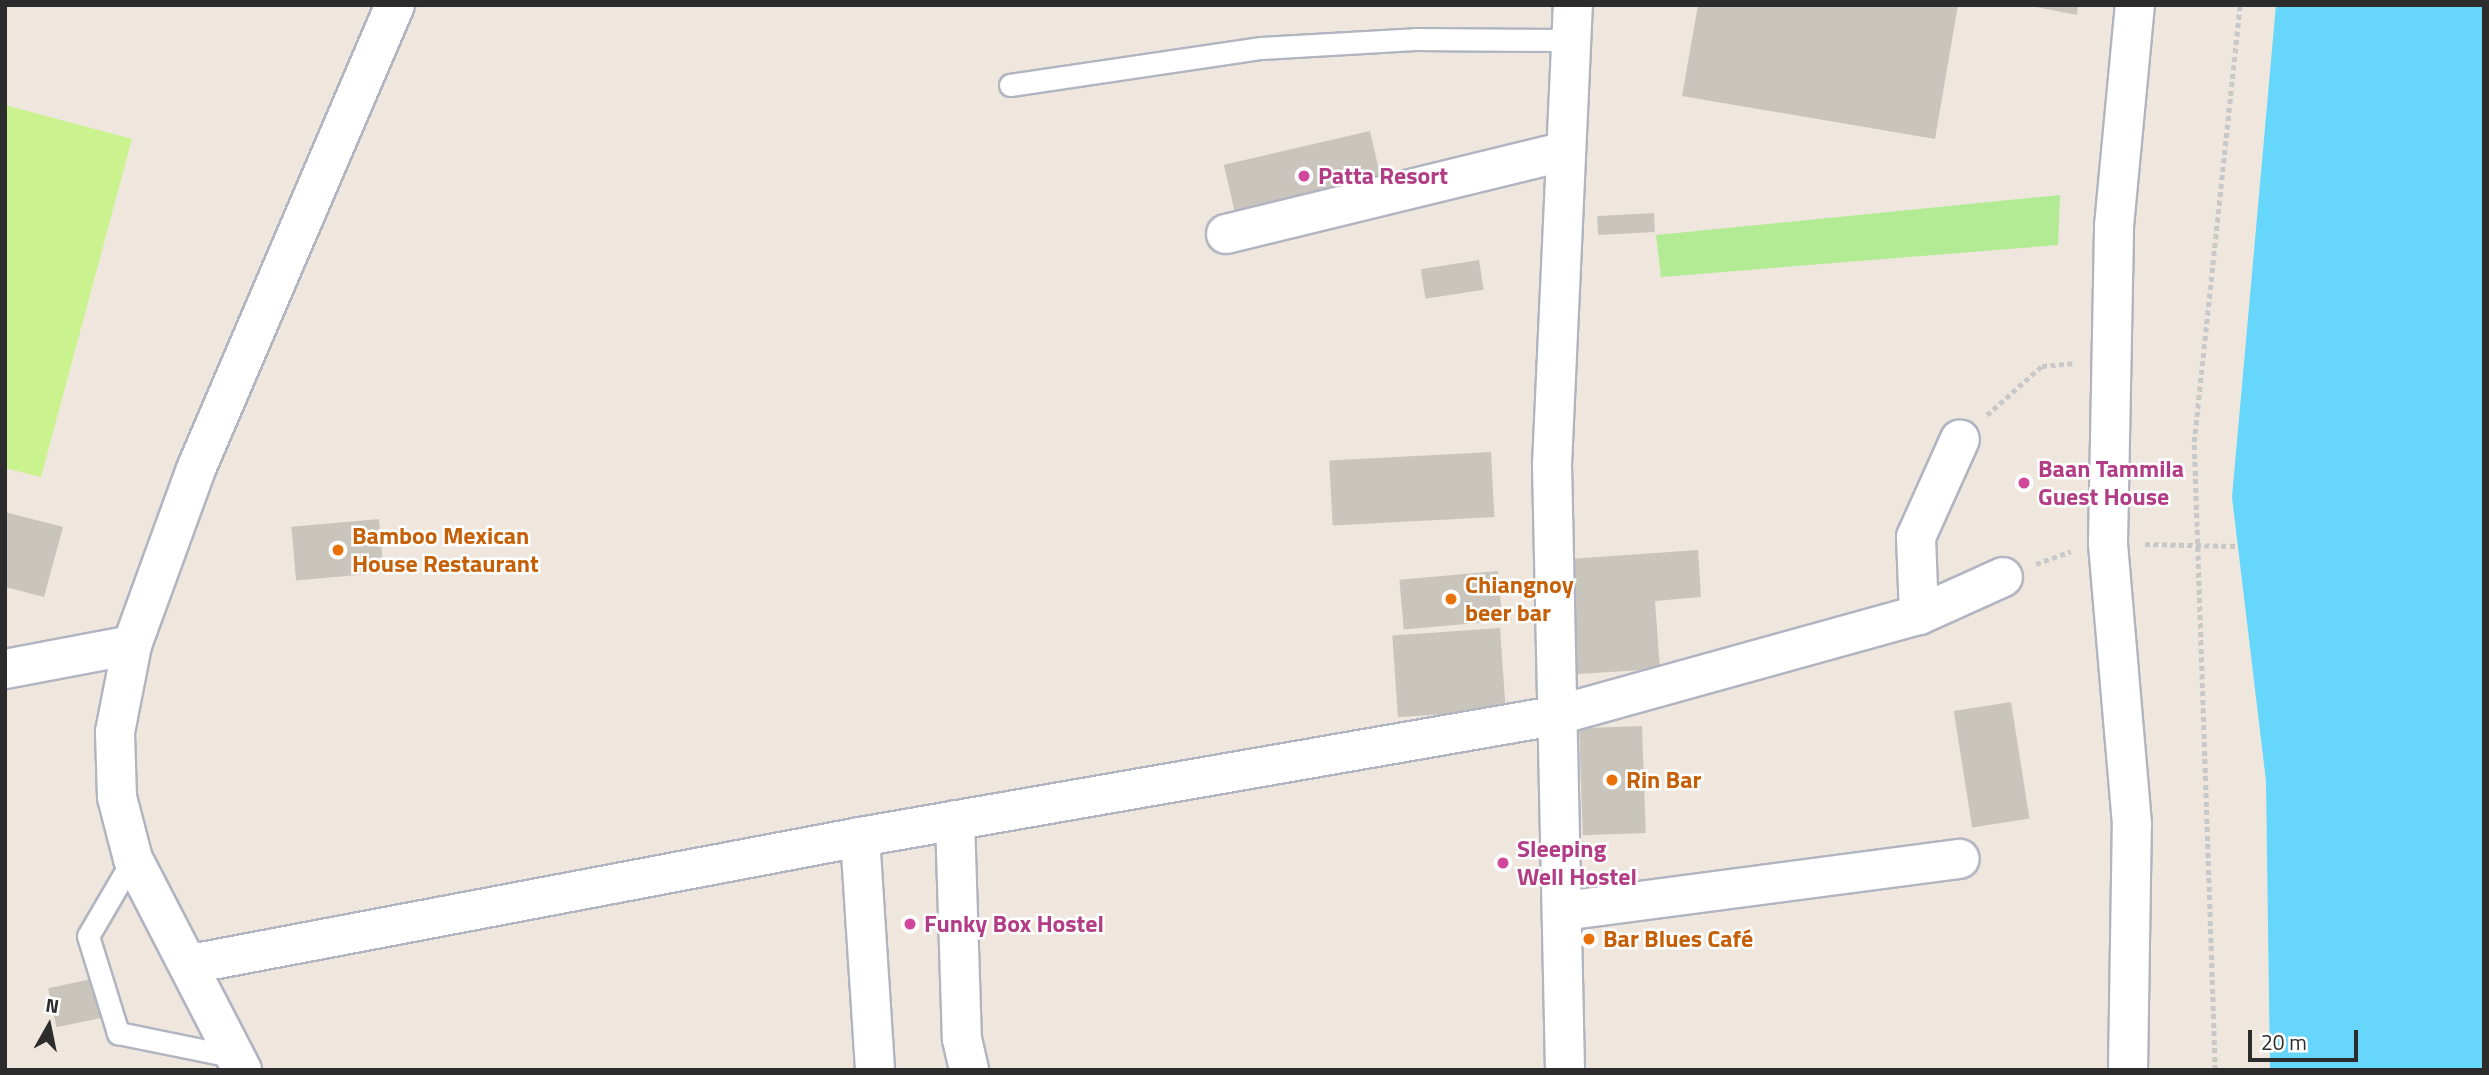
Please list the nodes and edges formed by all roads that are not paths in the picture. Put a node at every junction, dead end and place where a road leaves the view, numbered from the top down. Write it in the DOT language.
graph roads {
  1 [pos="395,5"];
  2 [pos="2134,5"];
  3 [pos="1572,23"];
  4 [pos="1010,85"];
  5 [pos="1562,152"];
  6 [pos="1226,234"];
  7 [pos="1961,439"];
  8 [pos="2003,577"];
  9 [pos="1919,615"];
  10 [pos="132,645"];
  11 [pos="5,669"];
  12 [pos="1554,716"];
  13 [pos="955,820"];
  14 [pos="860,837"];
  15 [pos="134,859"];
  16 [pos="1960,859"];
  17 [pos="1563,911"];
  18 [pos="191,964"];
  19 [pos="239,1063"];
  20 [pos="875,1070"];
  21 [pos="969,1070"];
  22 [pos="1565,1070"];
  23 [pos="2128,1070"];
  1 -- 10 [label="street"];
  2 -- 23 [label="street"];
  3 -- 4 [label="lane"];
  3 -- 5 [label="street"];
  5 -- 6 [label="street"];
  5 -- 12 [label="street"];
  7 -- 9 [label="street"];
  8 -- 9 [label="street"];
  9 -- 12 [label="street"];
  10 -- 11 [label="street"];
  10 -- 15 [label="street"];
  12 -- 13 [label="street"];
  12 -- 17 [label="street"];
  13 -- 14 [label="street"];
  13 -- 21 [label="street"];
  14 -- 18 [label="street"];
  14 -- 20 [label="street"];
  15 -- 18 [label="street"];
  15 -- 19 [label="lane"];
  16 -- 17 [label="street"];
  17 -- 22 [label="street"];
  18 -- 19 [label="street"];
}
